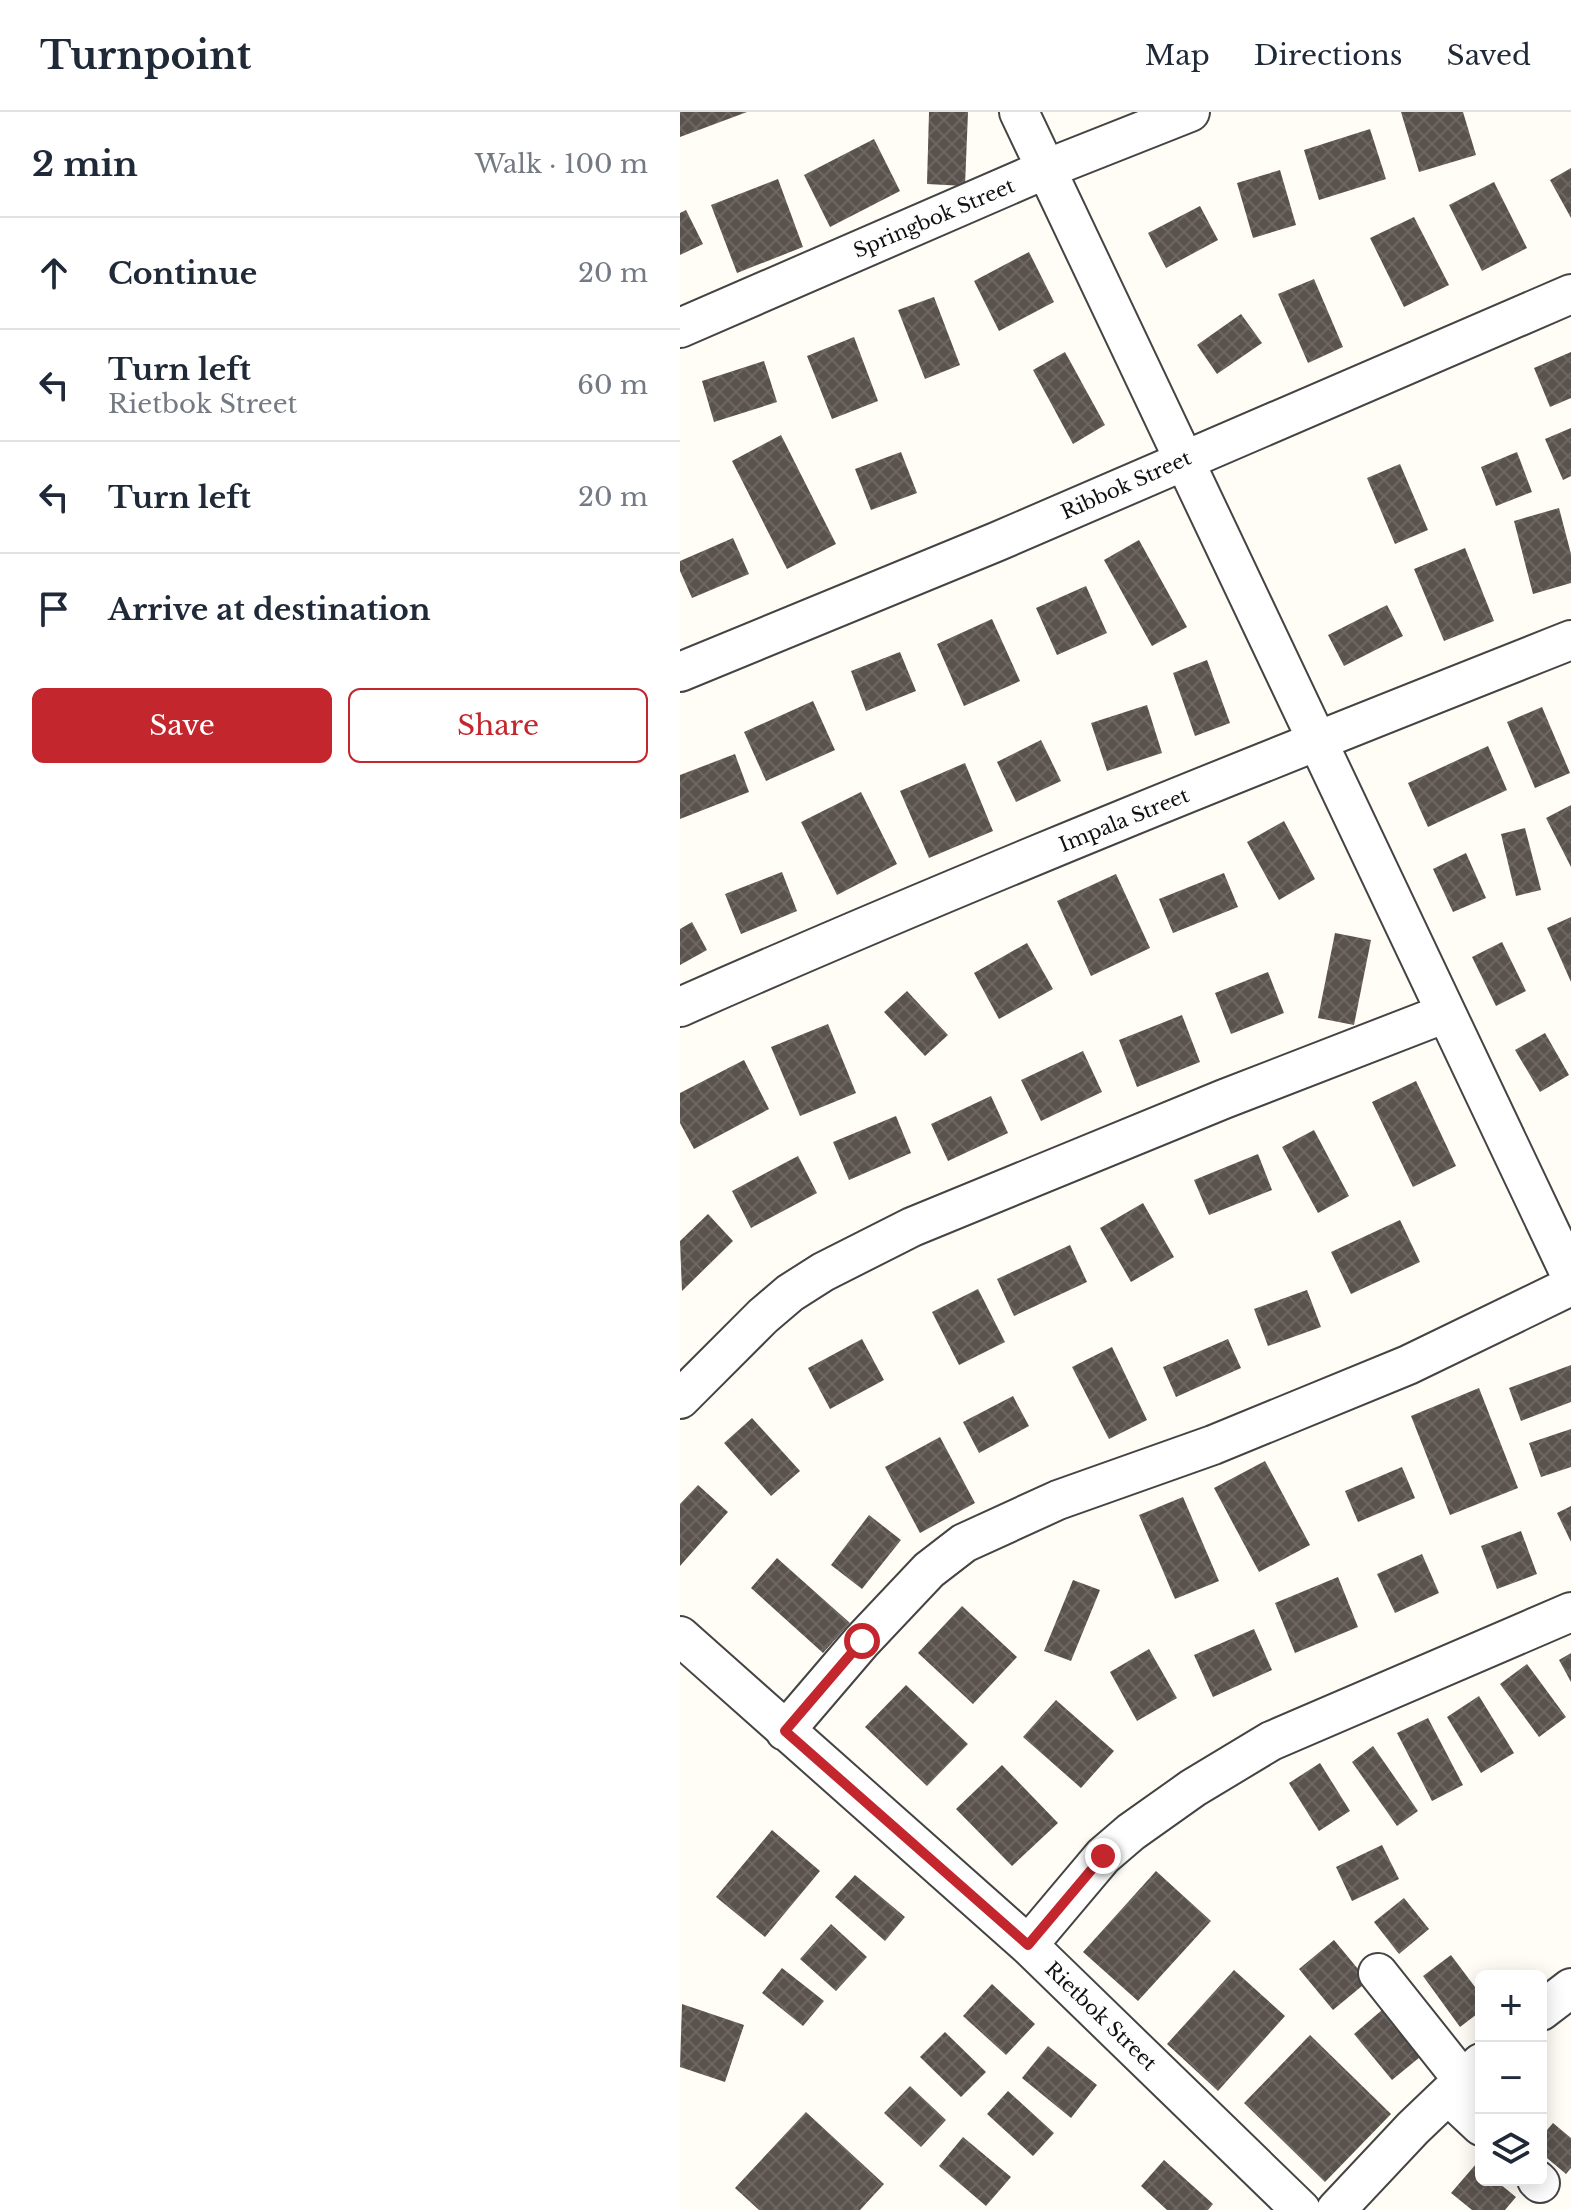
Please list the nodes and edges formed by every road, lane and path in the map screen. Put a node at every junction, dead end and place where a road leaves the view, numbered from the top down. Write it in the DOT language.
graph roads {
  1 [pos="1019,112"];
  2 [pos="1190,112"];
  3 [pos="1046,169"];
  4 [pos="1571,294"];
  5 [pos="680,328"];
  6 [pos="1183,460"];
  7 [pos="1571,640"];
  8 [pos="680,672"];
  9 [pos="1319,740"];
  10 [pos="680,1007"];
  11 [pos="1446,1013"];
  12 [pos="1571,1276"];
  13 [pos="1571,1286"];
  14 [pos="680,1399"];
  15 [pos="1571,1612"];
  16 [pos="680,1636"];
  17 [pos="785,1731"];
  18 [pos="1028,1945"];
  19 [pos="1378,1973"];
  20 [pos="1571,1988"];
  21 [pos="1547,2006"];
  22 [pos="1464,2079"];
  23 [pos="1477,2114"];
  24 [pos="1301,2210"];
  25 [pos="1336,2210"];
  1 -- 3 [label="street"];
  2 -- 3 [label="street, Springbok Street"];
  3 -- 5 [label="street, Springbok Street"];
  3 -- 6 [label="street"];
  4 -- 6 [label="street, Ribbok Street"];
  6 -- 8 [label="street, Ribbok Street"];
  6 -- 9 [label="street"];
  7 -- 9 [label="street, Impala Street"];
  9 -- 10 [label="street, Impala Street"];
  9 -- 11 [label="street"];
  11 -- 12 [label="street"];
  11 -- 14 [label="street"];
  13 -- 17 [label="street"];
  15 -- 18 [label="street"];
  16 -- 17 [label="street, Rietbok Street"];
  17 -- 18 [label="street, Rietbok Street"];
  18 -- 24 [label="street, Rietbok Street"];
  19 -- 22 [label="street"];
  20 -- 21 [label="street"];
  22 -- 23 [label="street"];
  22 -- 25 [label="street"];
}
